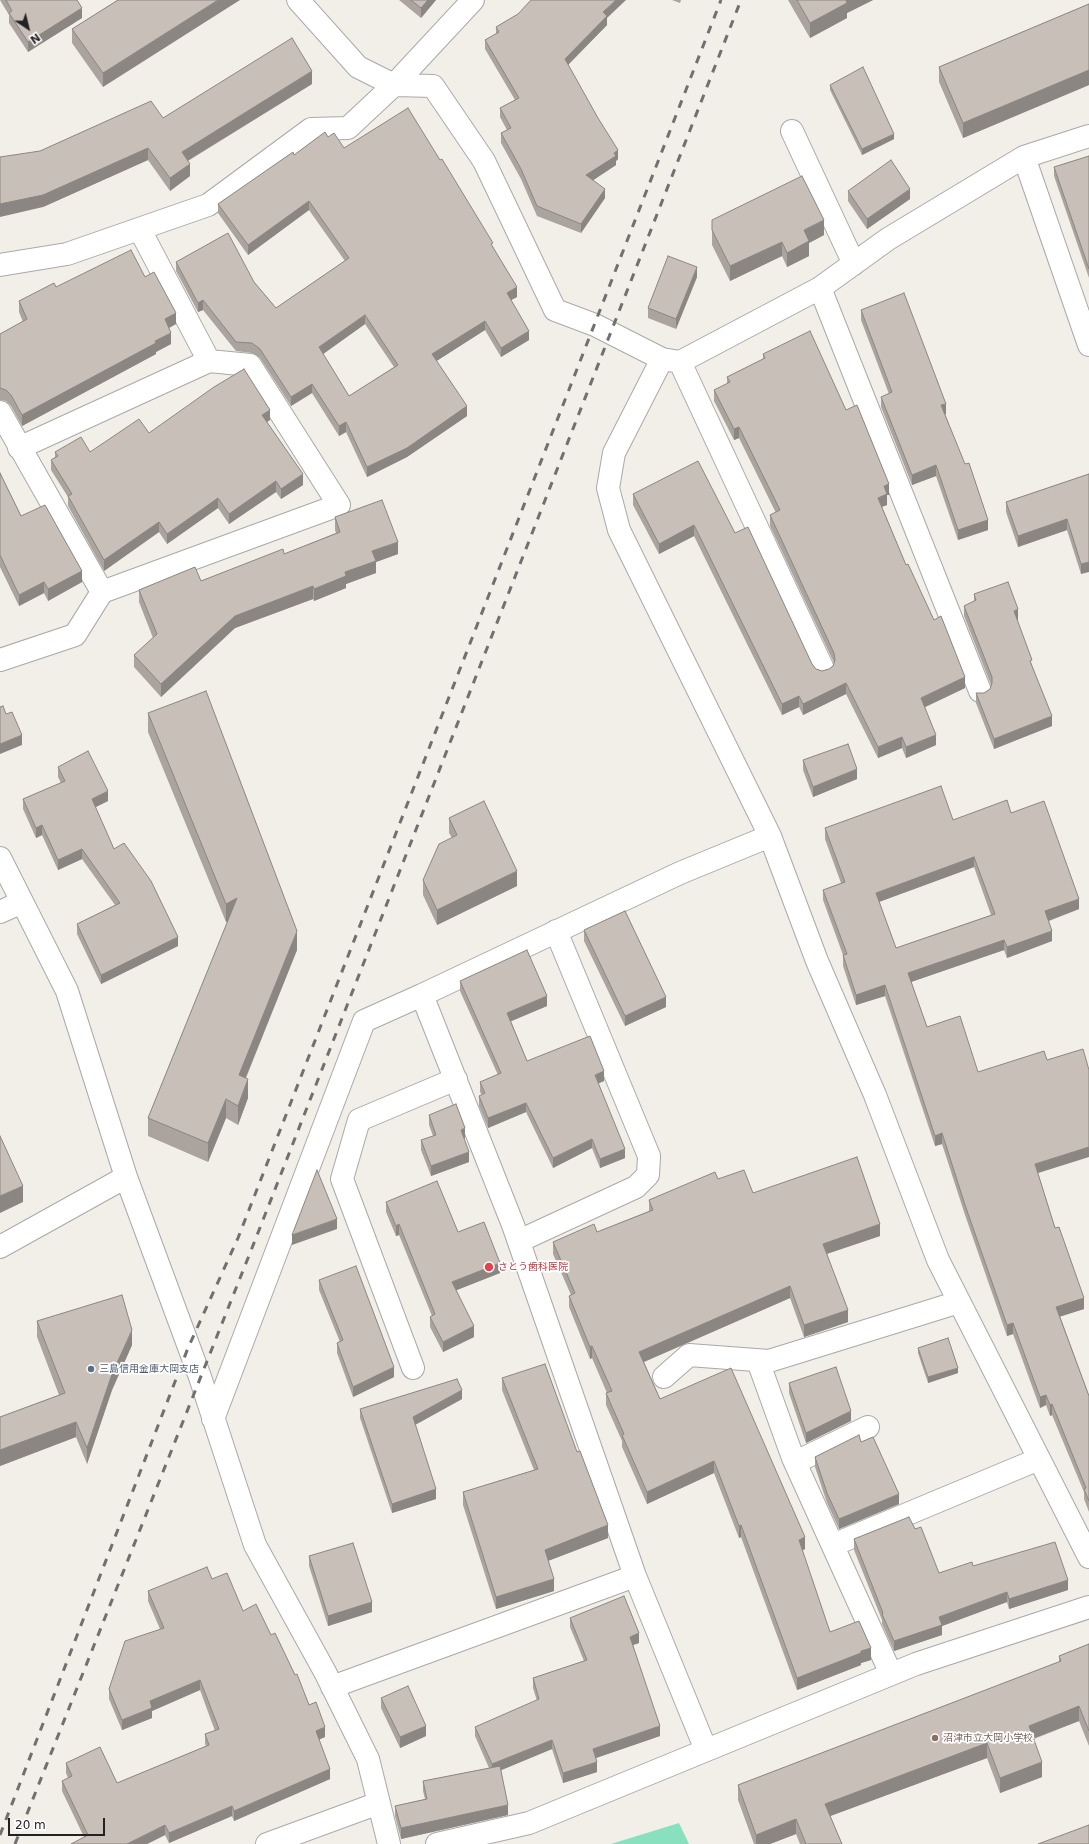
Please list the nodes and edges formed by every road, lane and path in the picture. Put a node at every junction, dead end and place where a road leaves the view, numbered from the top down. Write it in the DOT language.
graph roads {
  1 [pos="298,0"];
  2 [pos="472,0"];
  3 [pos="394,85"];
  4 [pos="792,131"];
  5 [pos="1088,139"];
  6 [pos="1024,157"];
  7 [pos="140,230"];
  8 [pos="854,264"];
  9 [pos="0,265"];
  10 [pos="820,288"];
  11 [pos="1089,345"];
  12 [pos="209,361"];
  13 [pos="671,361"];
  14 [pos="0,412"];
  15 [pos="19,448"];
  16 [pos="102,592"];
  17 [pos="0,660"];
  18 [pos="824,669"];
  19 [pos="980,692"];
  20 [pos="770,836"];
  21 [pos="0,858"];
  22 [pos="22,902"];
  23 [pos="0,912"];
  24 [pos="556,931"];
  25 [pos="422,994"];
  26 [pos="456,1079"];
  27 [pos="126,1177"];
  28 [pos="519,1241"];
  29 [pos="0,1247"];
  30 [pos="960,1302"];
  31 [pos="758,1361"];
  32 [pos="413,1368"];
  33 [pos="664,1378"];
  34 [pos="213,1419"];
  35 [pos="868,1426"];
  36 [pos="1039,1459"];
  37 [pos="796,1462"];
  38 [pos="833,1545"];
  39 [pos="1089,1557"];
  40 [pos="635,1576"];
  41 [pos="1089,1607"];
  42 [pos="891,1674"];
  43 [pos="332,1687"];
  44 [pos="706,1750"];
  45 [pos="379,1803"];
  46 [pos="267,1844"];
  47 [pos="389,1844"];
  48 [pos="437,1844"];
  1 -- 3 [label="street"];
  2 -- 3 [label="street"];
  3 -- 7 [label="street"];
  3 -- 13 [label="street"];
  4 -- 8 [label="street"];
  5 -- 6 [label="street"];
  6 -- 8 [label="street"];
  6 -- 11 [label="street"];
  7 -- 9 [label="street"];
  7 -- 12 [label="street"];
  8 -- 10 [label="street"];
  10 -- 13 [label="street"];
  10 -- 19 [label="street"];
  12 -- 15 [label="street"];
  12 -- 16 [label="street"];
  13 -- 18 [label="street"];
  13 -- 20 [label="street"];
  14 -- 15 [label="street"];
  15 -- 16 [label="street"];
  16 -- 17 [label="street"];
  20 -- 24 [label="street"];
  20 -- 30 [label="street"];
  21 -- 22 [label="street"];
  22 -- 23 [label="street"];
  22 -- 27 [label="street"];
  24 -- 25 [label="street"];
  24 -- 28 [label="street"];
  25 -- 26 [label="street"];
  25 -- 34 [label="street"];
  26 -- 28 [label="street"];
  26 -- 32 [label="street"];
  27 -- 29 [label="street"];
  27 -- 34 [label="street"];
  28 -- 40 [label="street"];
  30 -- 31 [label="street"];
  30 -- 36 [label="street"];
  31 -- 33 [label="street"];
  31 -- 37 [label="street"];
  34 -- 43 [label="street"];
  35 -- 37 [label="street"];
  36 -- 38 [label="street"];
  36 -- 39 [label="street"];
  37 -- 38 [label="street"];
  38 -- 42 [label="street"];
  40 -- 43 [label="street"];
  40 -- 44 [label="street"];
  41 -- 42 [label="street"];
  42 -- 44 [label="street"];
  43 -- 45 [label="street"];
  44 -- 48 [label="street"];
  45 -- 46 [label="street"];
  45 -- 47 [label="street"];
}
